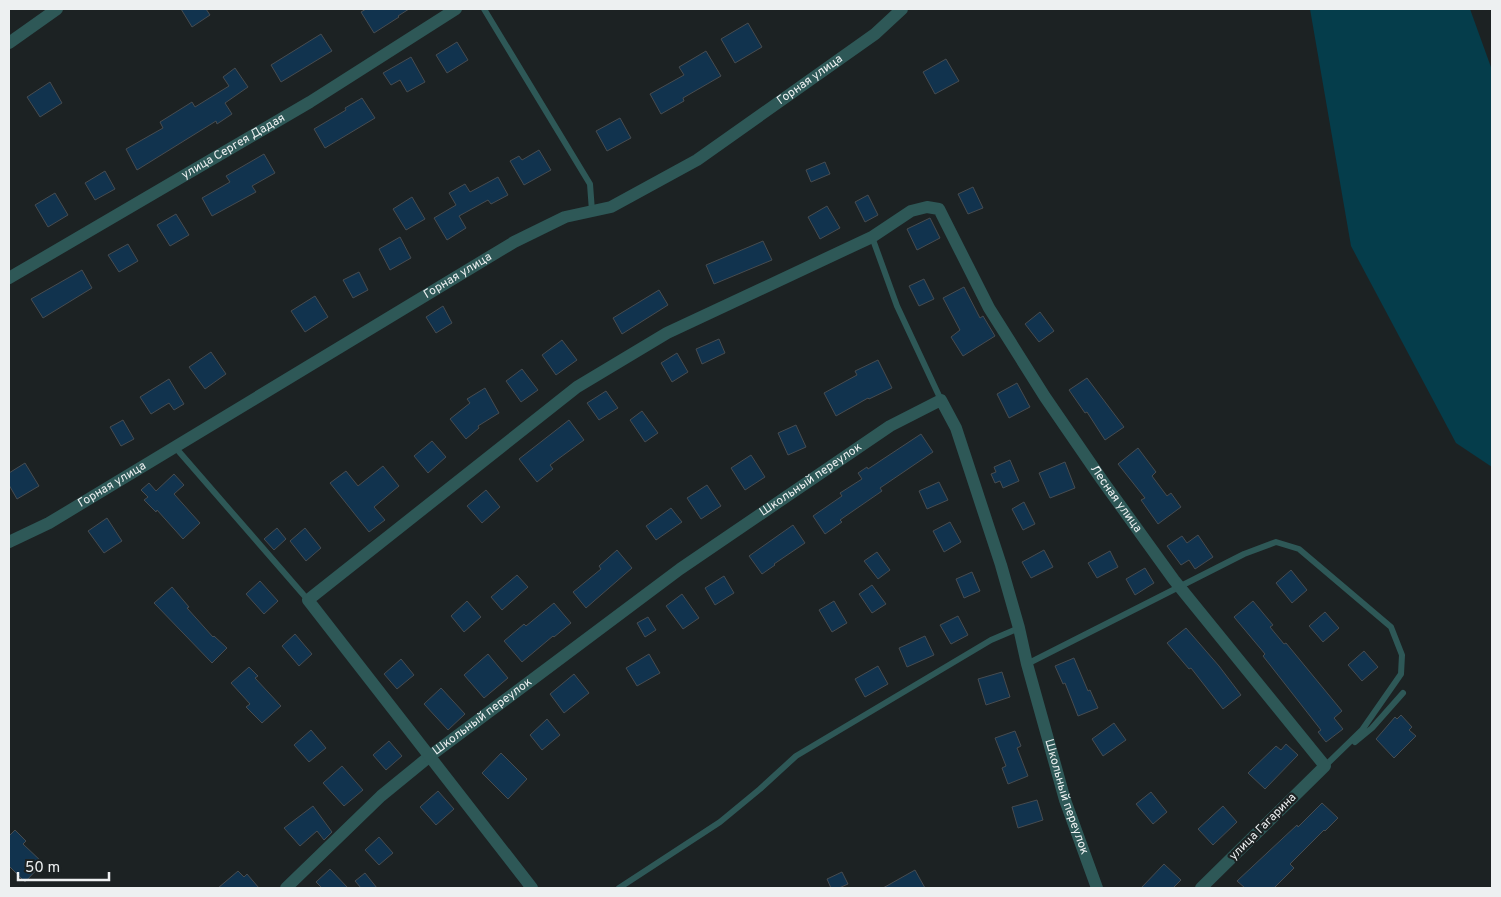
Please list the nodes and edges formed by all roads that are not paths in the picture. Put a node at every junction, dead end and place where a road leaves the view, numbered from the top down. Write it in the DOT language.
graph roads {
  1 [pos="57,9"];
  2 [pos="456,9"];
  3 [pos="484,9"];
  4 [pos="902,9"];
  5 [pos="9,43"];
  6 [pos="592,211"];
  7 [pos="872,237"];
  8 [pos="9,278"];
  9 [pos="941,400"];
  10 [pos="175,447"];
  11 [pos="9,542"];
  12 [pos="1179,586"];
  13 [pos="308,600"];
  14 [pos="1019,628"];
  15 [pos="1027,664"];
  16 [pos="1403,693"];
  17 [pos="430,756"];
  18 [pos="1325,766"];
  19 [pos="286,888"];
  20 [pos="532,888"];
  21 [pos="619,888"];
  22 [pos="1097,888"];
  23 [pos="1201,888"];
  1 -- 5 [label="street"];
  2 -- 8 [label="street, улица Сергея Дадая"];
  3 -- 6 [label="lane"];
  4 -- 6 [label="street, Горная улица"];
  6 -- 10 [label="street, Горная улица"];
  7 -- 9 [label="lane"];
  7 -- 12 [label="street, Лесная улица"];
  7 -- 13 [label="street"];
  9 -- 14 [label="street, Школьный переулок"];
  9 -- 17 [label="street, Школьный переулок"];
  10 -- 11 [label="street, Горная улица"];
  10 -- 13 [label="lane"];
  12 -- 15 [label="lane"];
  12 -- 18 [label="street, Лесная улица"];
  12 -- 18 [label="lane"];
  13 -- 17 [label="street"];
  14 -- 15 [label="street, Школьный переулок"];
  14 -- 21 [label="lane"];
  15 -- 22 [label="street, Школьный переулок"];
  16 -- 18 [label="lane"];
  17 -- 19 [label="street, Школьный переулок"];
  17 -- 20 [label="street"];
  18 -- 23 [label="street, улица Гагарина"];
}
